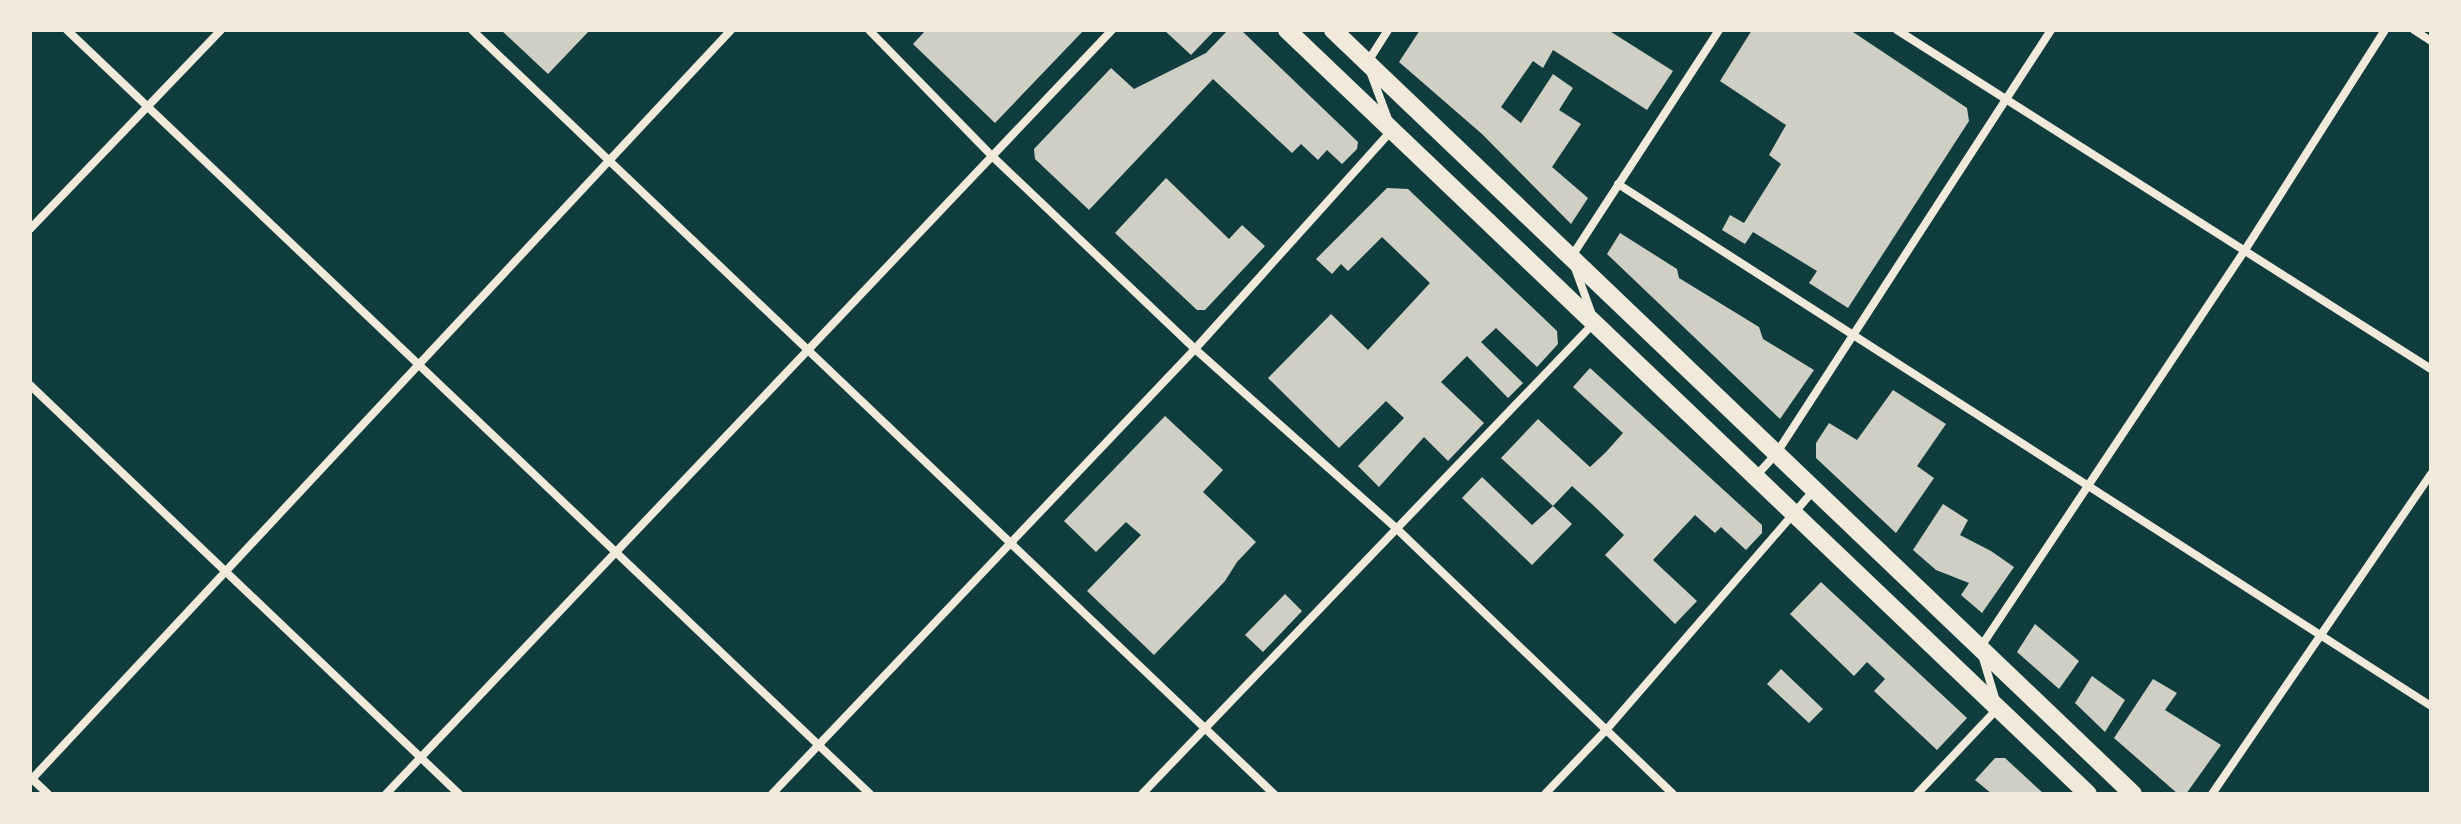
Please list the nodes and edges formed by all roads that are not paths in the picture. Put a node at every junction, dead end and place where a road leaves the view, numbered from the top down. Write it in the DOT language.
graph roads {
  1 [pos="67,30"];
  2 [pos="221,30"];
  3 [pos="472,30"];
  4 [pos="731,30"];
  5 [pos="869,30"];
  6 [pos="1112,30"];
  7 [pos="1287,30"];
  8 [pos="1333,30"];
  9 [pos="1388,30"];
  10 [pos="1719,30"];
  11 [pos="1897,30"];
  12 [pos="2051,30"];
  13 [pos="2385,30"];
  14 [pos="2414,30"];
  15 [pos="2431,41"];
  16 [pos="1367,63"];
  17 [pos="2005,100"];
  18 [pos="146,105"];
  19 [pos="1392,130"];
  20 [pos="992,156"];
  21 [pos="609,161"];
  22 [pos="1618,184"];
  23 [pos="30,229"];
  24 [pos="2245,250"];
  25 [pos="1571,257"];
  26 [pos="1595,323"];
  27 [pos="1853,334"];
  28 [pos="1195,349"];
  29 [pos="808,350"];
  30 [pos="419,364"];
  31 [pos="2431,369"];
  32 [pos="30,385"];
  33 [pos="1776,454"];
  34 [pos="2431,474"];
  35 [pos="1756,477"];
  36 [pos="2090,485"];
  37 [pos="1815,490"];
  38 [pos="1794,514"];
  39 [pos="1396,528"];
  40 [pos="1010,543"];
  41 [pos="616,552"];
  42 [pos="226,571"];
  43 [pos="2321,634"];
  44 [pos="1980,648"];
  45 [pos="2431,706"];
  46 [pos="1998,708"];
  47 [pos="1205,728"];
  48 [pos="1607,729"];
  49 [pos="819,745"];
  50 [pos="421,757"];
  51 [pos="31,779"];
  52 [pos="48,794"];
  53 [pos="386,794"];
  54 [pos="459,794"];
  55 [pos="772,794"];
  56 [pos="870,794"];
  57 [pos="1142,794"];
  58 [pos="1274,794"];
  59 [pos="1545,794"];
  60 [pos="1673,794"];
  61 [pos="1917,794"];
  62 [pos="2088,794"];
  63 [pos="2133,794"];
  64 [pos="2212,794"];
  1 -- 18 [label="street"];
  2 -- 18 [label="street"];
  3 -- 21 [label="street"];
  4 -- 21 [label="street"];
  5 -- 20 [label="street"];
  6 -- 20 [label="street"];
  7 -- 19 [label="main road"];
  8 -- 16 [label="main road"];
  9 -- 16 [label="street"];
  10 -- 22 [label="street"];
  11 -- 17 [label="street"];
  12 -- 17 [label="street"];
  13 -- 24 [label="street"];
  14 -- 15 [label="street"];
  16 -- 19 [label="street"];
  16 -- 25 [label="main road"];
  17 -- 24 [label="street"];
  17 -- 27 [label="street"];
  18 -- 23 [label="street"];
  18 -- 30 [label="street"];
  19 -- 26 [label="main road"];
  19 -- 28 [label="street"];
  20 -- 28 [label="street"];
  20 -- 29 [label="street"];
  21 -- 29 [label="street"];
  21 -- 30 [label="street"];
  22 -- 25 [label="street"];
  22 -- 27 [label="street"];
  24 -- 31 [label="street"];
  24 -- 36 [label="street"];
  25 -- 26 [label="street"];
  25 -- 33 [label="main road"];
  26 -- 35 [label="main road"];
  26 -- 39 [label="street"];
  27 -- 33 [label="street"];
  27 -- 36 [label="street"];
  28 -- 39 [label="street"];
  28 -- 40 [label="street"];
  29 -- 40 [label="street"];
  29 -- 41 [label="street"];
  30 -- 41 [label="street"];
  30 -- 42 [label="street"];
  32 -- 42 [label="street"];
  33 -- 35 [label="street"];
  33 -- 37 [label="main road"];
  34 -- 43 [label="street"];
  35 -- 38 [label="main road"];
  36 -- 43 [label="street"];
  36 -- 44 [label="street"];
  37 -- 38 [label="street"];
  37 -- 44 [label="main road"];
  38 -- 46 [label="main road"];
  38 -- 48 [label="street"];
  39 -- 47 [label="street"];
  39 -- 48 [label="street"];
  40 -- 47 [label="street"];
  40 -- 49 [label="street"];
  41 -- 49 [label="street"];
  41 -- 50 [label="street"];
  42 -- 50 [label="street"];
  42 -- 51 [label="street"];
  43 -- 45 [label="street"];
  43 -- 64 [label="street"];
  44 -- 46 [label="street"];
  44 -- 63 [label="main road"];
  46 -- 61 [label="street"];
  46 -- 62 [label="main road"];
  47 -- 57 [label="street"];
  47 -- 58 [label="street"];
  48 -- 59 [label="street"];
  48 -- 60 [label="street"];
  49 -- 55 [label="street"];
  49 -- 56 [label="street"];
  50 -- 53 [label="street"];
  50 -- 54 [label="street"];
  51 -- 52 [label="street"];
}
